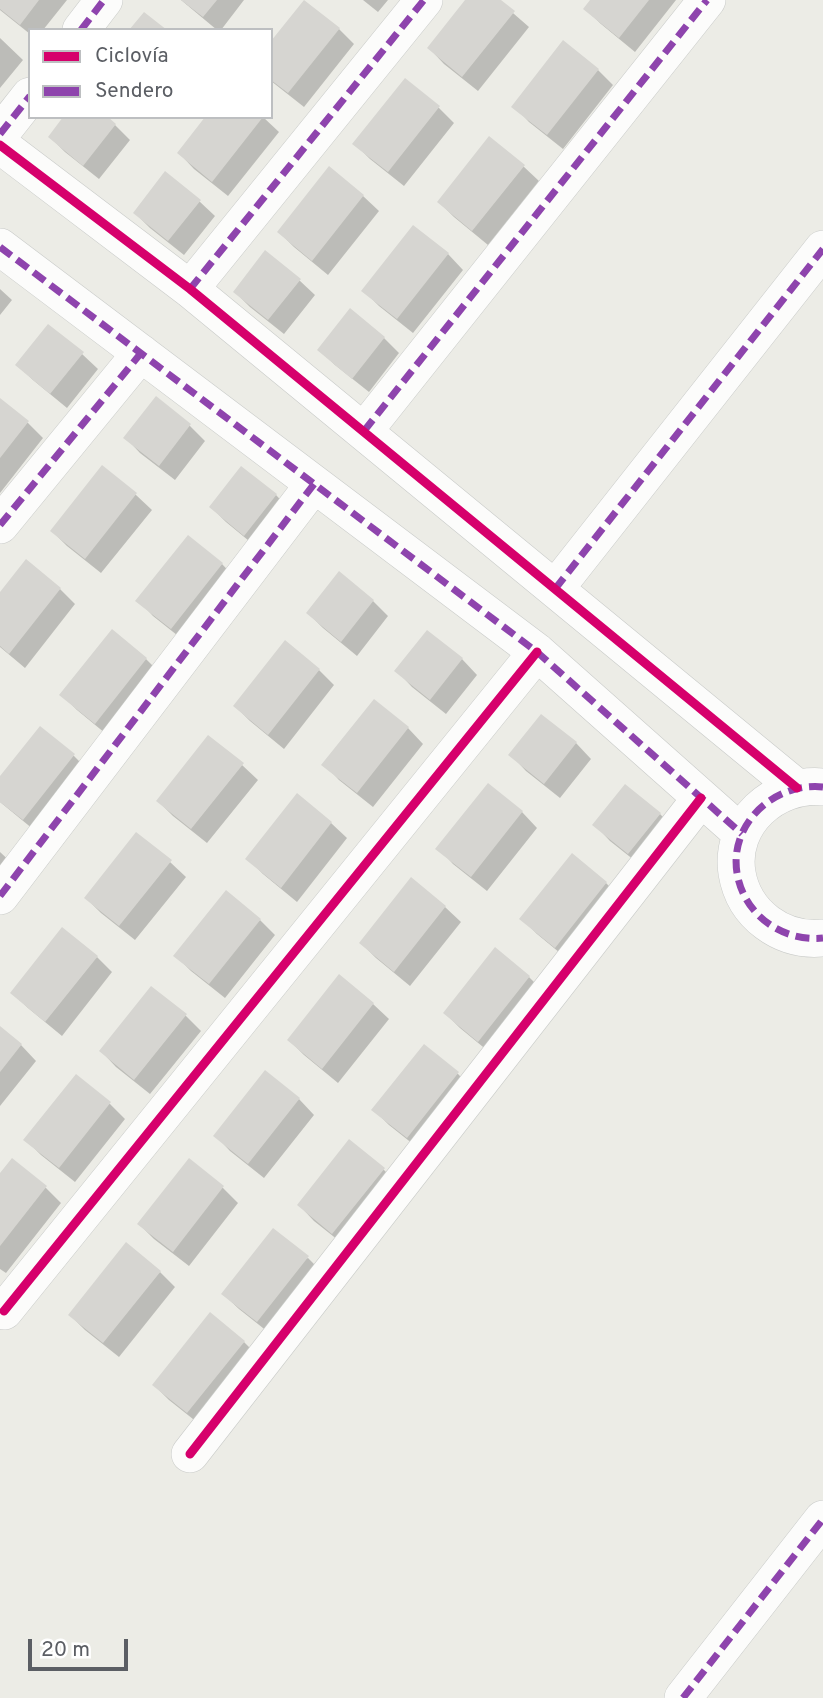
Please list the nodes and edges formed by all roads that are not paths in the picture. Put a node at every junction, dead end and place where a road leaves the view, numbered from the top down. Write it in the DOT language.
graph roads {
  1 [pos="104,0"];
  2 [pos="424,0"];
  3 [pos="707,0"];
  4 [pos="83,28"];
  5 [pos="28,99"];
  6 [pos="0,134"];
  7 [pos="0,145"];
  8 [pos="0,247"];
  9 [pos="823,249"];
  10 [pos="190,289"];
  11 [pos="141,353"];
  12 [pos="364,431"];
  13 [pos="314,484"];
  14 [pos="0,525"];
  15 [pos="555,589"];
  16 [pos="537,652"];
  17 [pos="810,787"];
  18 [pos="701,798"];
  19 [pos="742,834"];
  20 [pos="0,896"];
  21 [pos="823,938"];
  22 [pos="4,1311"];
  23 [pos="190,1454"];
  24 [pos="823,1519"];
  25 [pos="683,1698"];
  1 -- 4 [label="street"];
  2 -- 10 [label="street"];
  3 -- 12 [label="street"];
  5 -- 6 [label="street"];
  7 -- 10 [label="street"];
  8 -- 11 [label="street"];
  9 -- 15 [label="street"];
  10 -- 12 [label="street"];
  11 -- 13 [label="street"];
  11 -- 14 [label="street"];
  12 -- 15 [label="street"];
  13 -- 16 [label="street"];
  13 -- 20 [label="street"];
  15 -- 17 [label="street"];
  16 -- 18 [label="street"];
  16 -- 22 [label="street"];
  17 -- 19 [label="street"];
  18 -- 19 [label="street"];
  18 -- 23 [label="street"];
  19 -- 21 [label="street"];
  24 -- 25 [label="street"];
}
